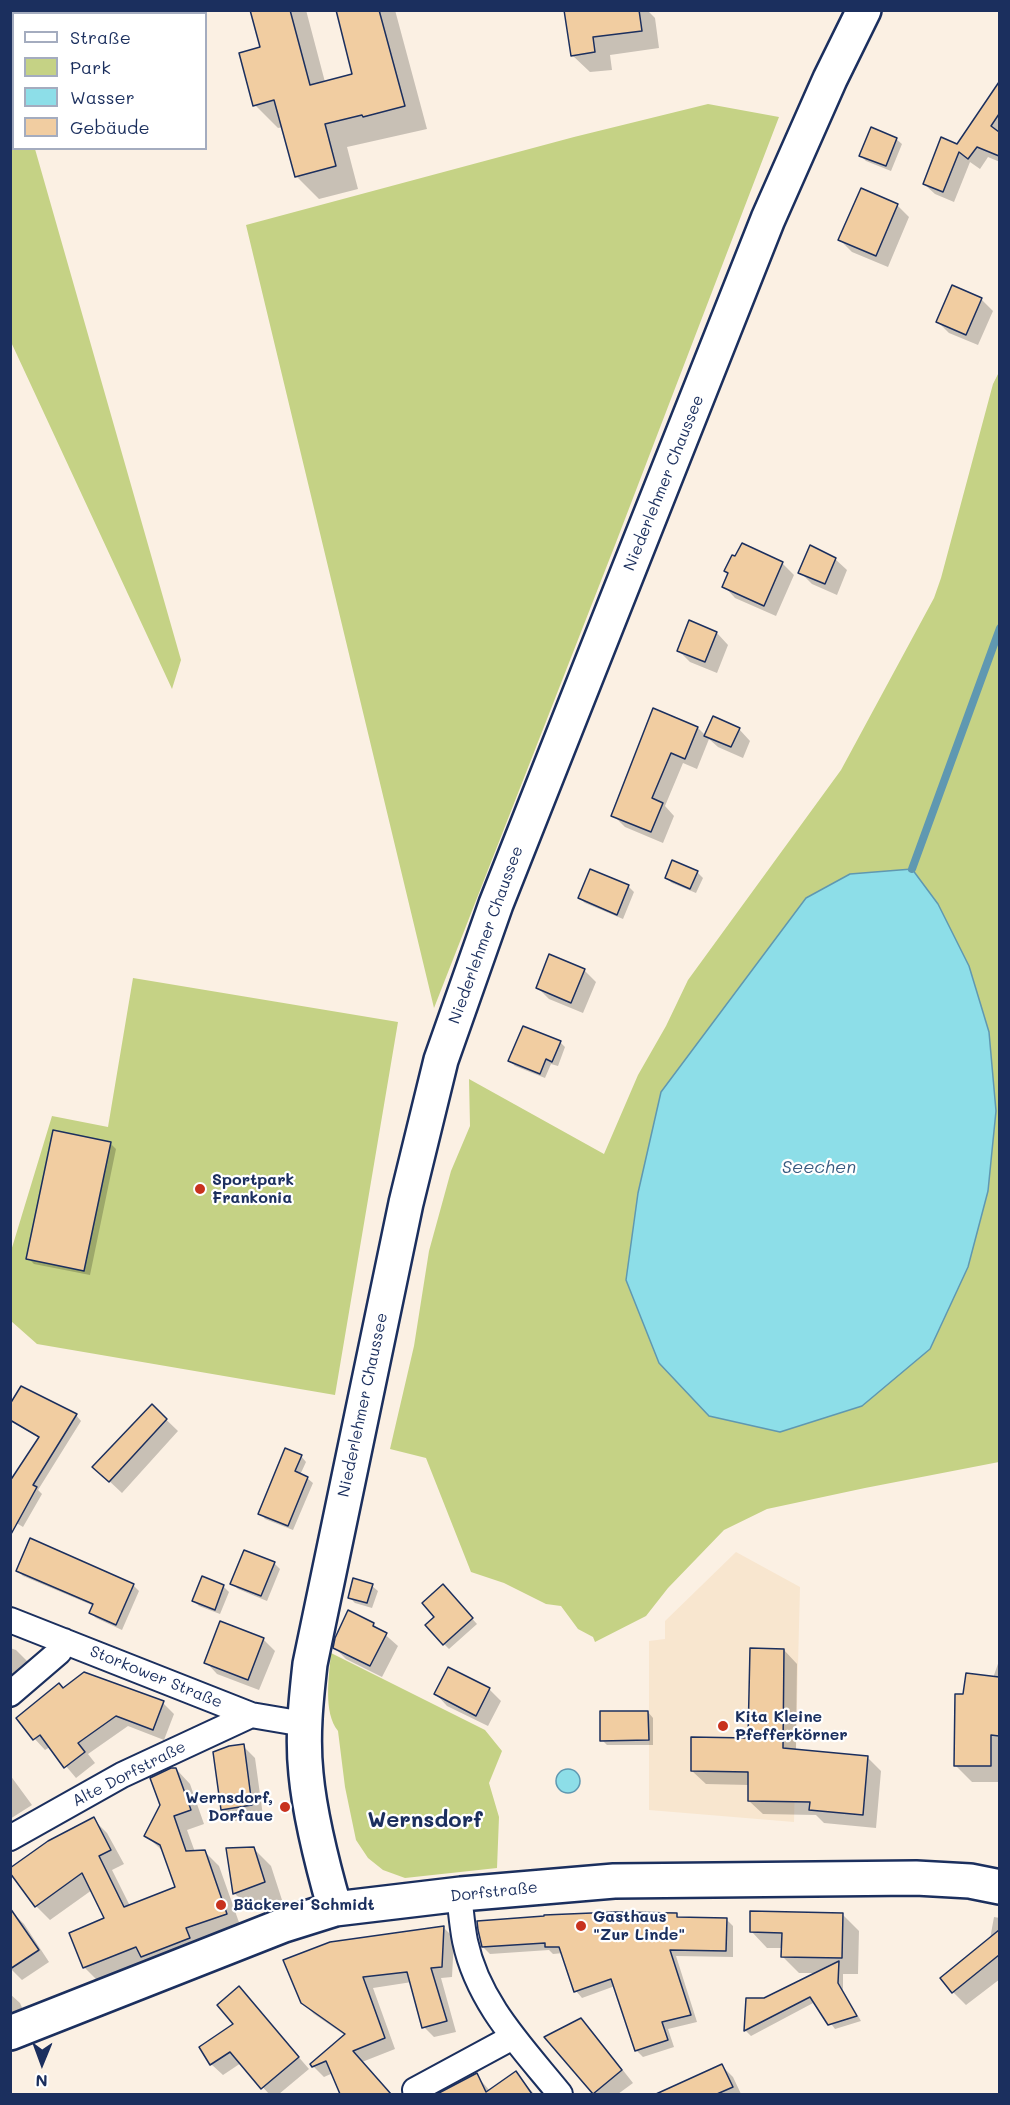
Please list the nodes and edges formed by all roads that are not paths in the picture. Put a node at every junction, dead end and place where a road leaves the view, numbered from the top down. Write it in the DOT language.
graph roads {
  1 [pos="864,10"];
  2 [pos="10,1620"];
  3 [pos="64,1641"];
  4 [pos="10,1694"];
  5 [pos="251,1715"];
  6 [pos="304,1724"];
  7 [pos="10,1838"];
  8 [pos="999,1884"];
  9 [pos="459,1895"];
  10 [pos="335,1909"];
  11 [pos="10,2033"];
  12 [pos="513,2037"];
  13 [pos="415,2090"];
  14 [pos="560,2094"];
  1 -- 6 [label="main road, Niederlehmer Chaussee"];
  2 -- 3 [label="street, Storkower Straße"];
  3 -- 4 [label="street"];
  3 -- 5 [label="street, Storkower Straße"];
  5 -- 6 [label="street, Storkower Straße"];
  5 -- 7 [label="street, Alte Dorfstraße"];
  6 -- 10 [label="main road, Niederlehmer Chaussee"];
  8 -- 9 [label="main road, Dorfstraße"];
  9 -- 10 [label="main road, Dorfstraße"];
  9 -- 12 [label="street"];
  10 -- 11 [label="main road, Dorfstraße"];
  12 -- 13 [label="street"];
  12 -- 14 [label="street"];
}
